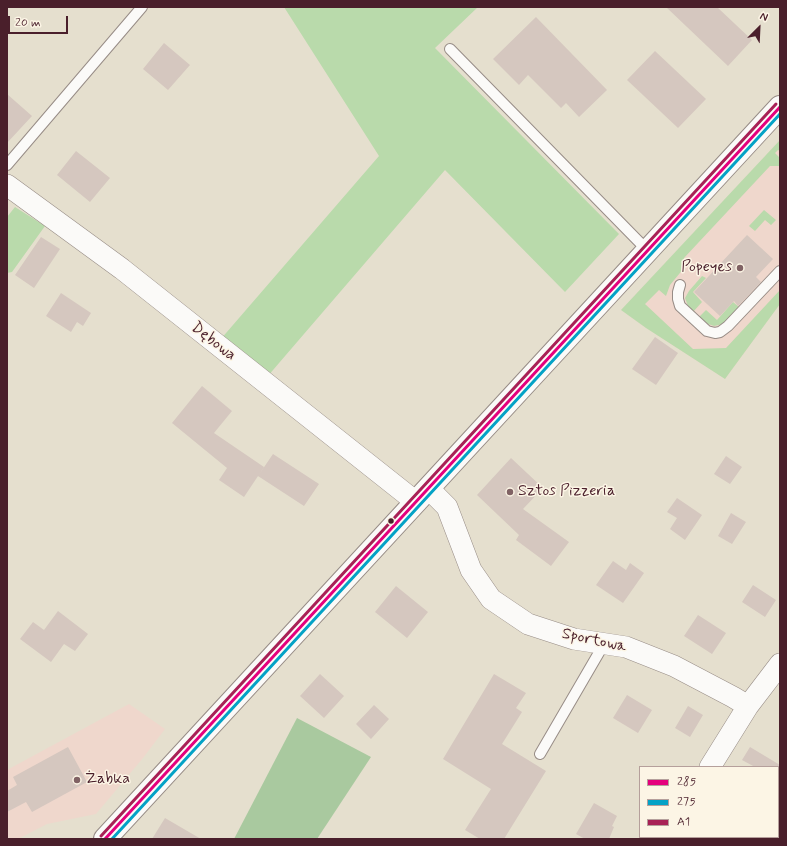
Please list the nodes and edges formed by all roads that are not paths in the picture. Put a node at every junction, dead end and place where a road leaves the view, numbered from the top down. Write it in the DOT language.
graph roads {
  1 [pos="142,7"];
  2 [pos="450,49"];
  3 [pos="780,107"];
  4 [pos="7,164"];
  5 [pos="7,185"];
  6 [pos="648,251"];
  7 [pos="780,271"];
  8 [pos="680,285"];
  9 [pos="423,496"];
  10 [pos="604,644"];
  11 [pos="780,664"];
  12 [pos="748,706"];
  13 [pos="540,754"];
  14 [pos="711,766"];
  15 [pos="105,839"];
  1 -- 4 [label="lane"];
  2 -- 6 [label="lane"];
  3 -- 6 [label="street"];
  5 -- 9 [label="street, Dębowa"];
  6 -- 9 [label="street"];
  7 -- 8 [label="lane"];
  9 -- 10 [label="street, Sportowa"];
  9 -- 15 [label="street"];
  10 -- 12 [label="street, Sportowa"];
  10 -- 13 [label="lane"];
  11 -- 12 [label="street"];
  12 -- 14 [label="street"];
}
